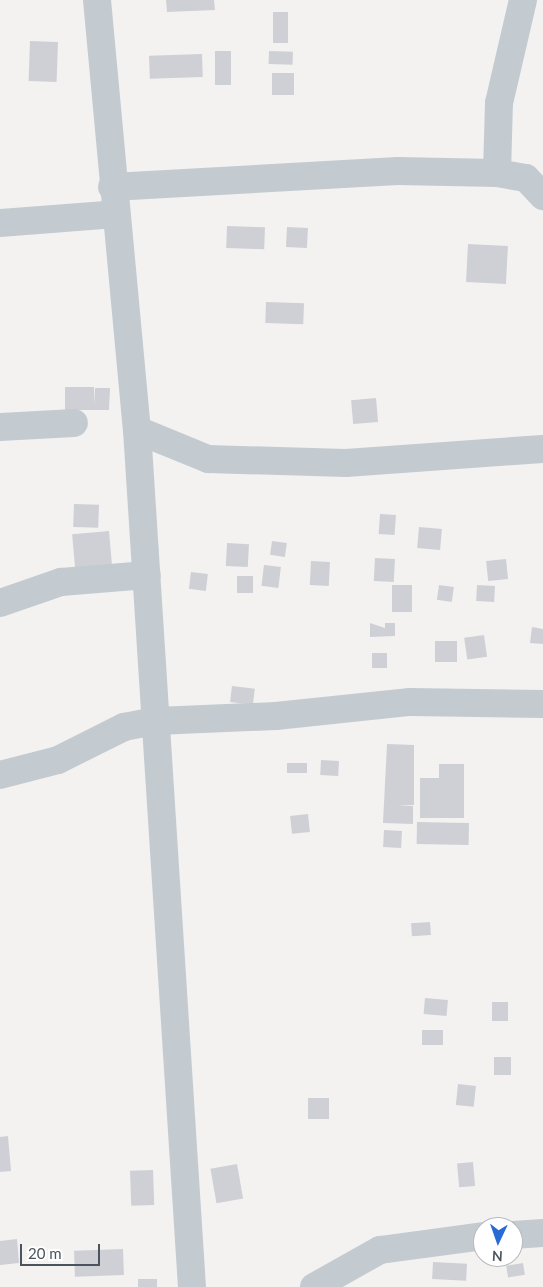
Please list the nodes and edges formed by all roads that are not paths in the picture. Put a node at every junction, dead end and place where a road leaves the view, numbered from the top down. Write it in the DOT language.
graph roads {
  1 [pos="97,0"];
  2 [pos="523,0"];
  3 [pos="497,173"];
  4 [pos="112,187"];
  5 [pos="543,196"];
  6 [pos="116,214"];
  7 [pos="0,222"];
  8 [pos="74,423"];
  9 [pos="0,427"];
  10 [pos="137,430"];
  11 [pos="543,449"];
  12 [pos="147,575"];
  13 [pos="0,603"];
  14 [pos="543,704"];
  15 [pos="156,721"];
  16 [pos="0,775"];
  17 [pos="543,1233"];
  18 [pos="523,1234"];
  19 [pos="473,1237"];
  20 [pos="192,1287"];
  21 [pos="314,1287"];
  1 -- 4 [label="street"];
  2 -- 3 [label="street"];
  3 -- 4 [label="street"];
  3 -- 5 [label="street"];
  4 -- 6 [label="street"];
  6 -- 7 [label="street"];
  6 -- 10 [label="street"];
  8 -- 9 [label="street"];
  10 -- 11 [label="street"];
  10 -- 12 [label="street"];
  12 -- 13 [label="street"];
  12 -- 15 [label="street"];
  14 -- 15 [label="street"];
  15 -- 16 [label="street"];
  15 -- 20 [label="street"];
  17 -- 18 [label="street"];
  19 -- 21 [label="street"];
}
